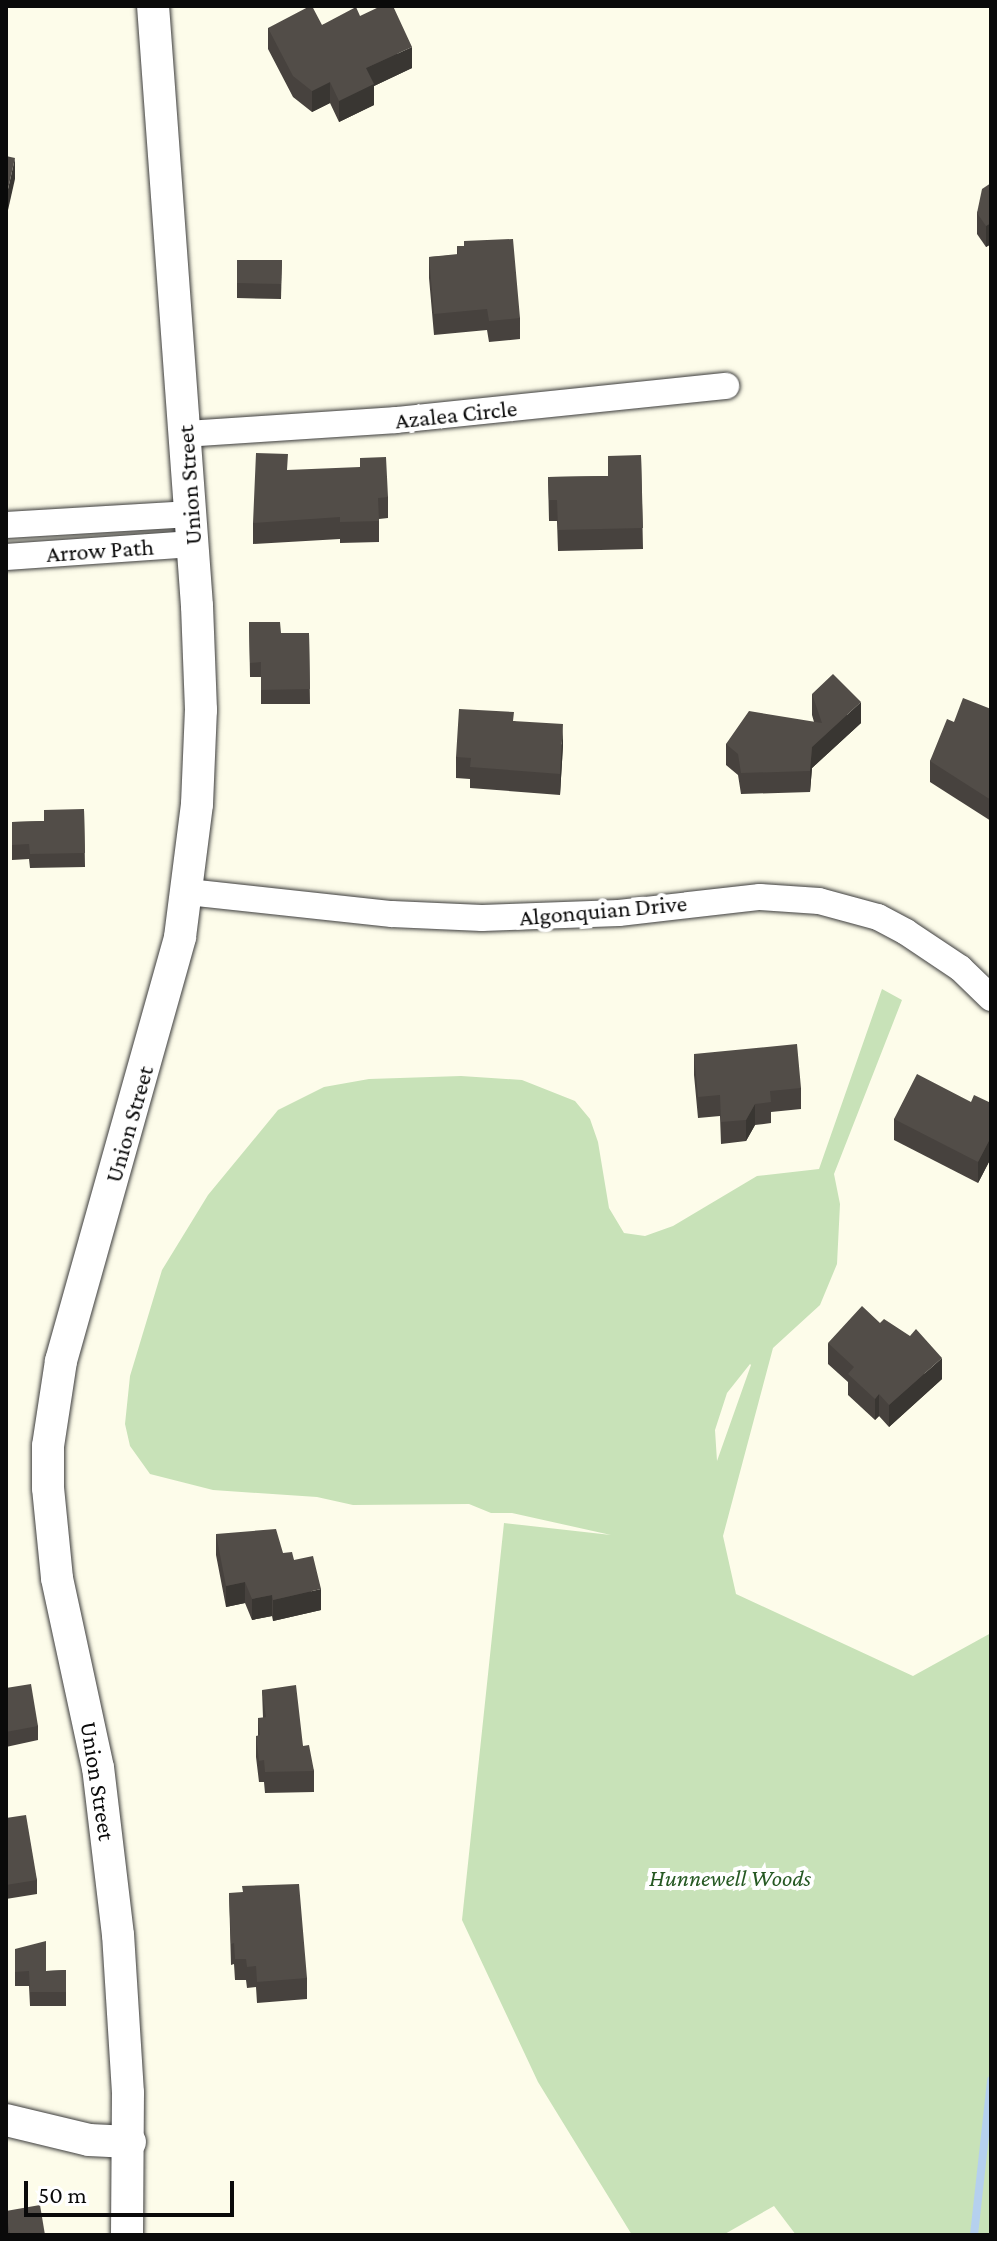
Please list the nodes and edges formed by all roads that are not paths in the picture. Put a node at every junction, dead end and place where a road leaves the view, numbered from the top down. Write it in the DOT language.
graph roads {
  1 [pos="153,6"];
  2 [pos="726,386"];
  3 [pos="185,434"];
  4 [pos="6,525"];
  5 [pos="192,529"];
  6 [pos="6,557"];
  7 [pos="188,892"];
  8 [pos="991,998"];
  9 [pos="6,2120"];
  10 [pos="130,2142"];
  11 [pos="127,2235"];
  1 -- 3 [label="street, Union Street"];
  2 -- 3 [label="street, Azalea Circle"];
  3 -- 5 [label="street, Union Street"];
  4 -- 5 [label="street, Arrow Path"];
  5 -- 6 [label="street, Arrow Path"];
  5 -- 7 [label="street, Union Street"];
  7 -- 8 [label="street, Algonquian Drive"];
  7 -- 10 [label="street, Union Street"];
  9 -- 10 [label="street"];
  10 -- 11 [label="street, Union Street"];
}
